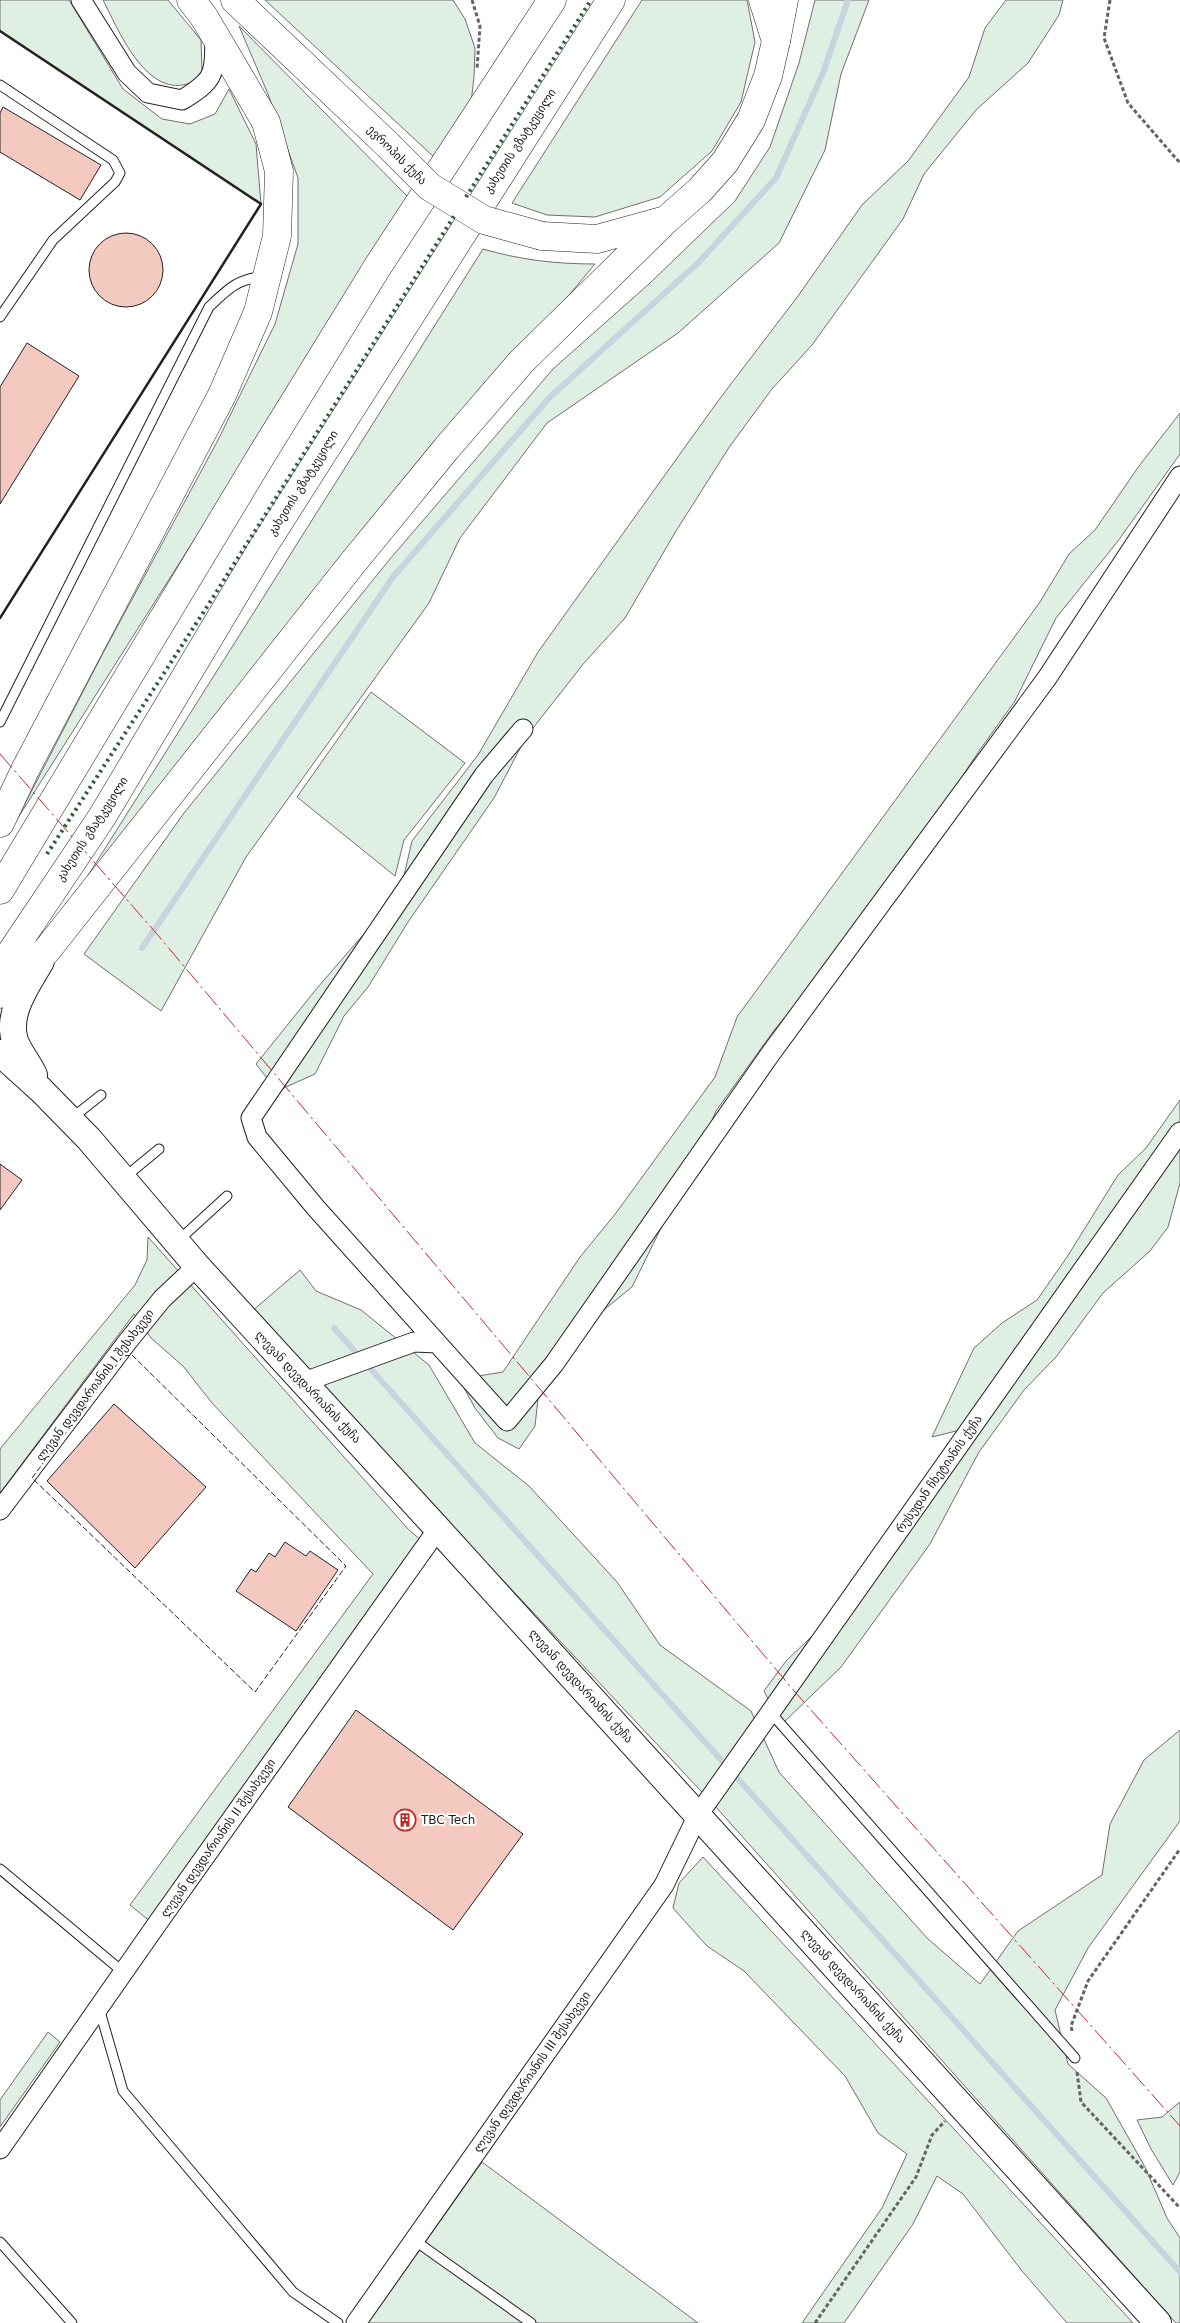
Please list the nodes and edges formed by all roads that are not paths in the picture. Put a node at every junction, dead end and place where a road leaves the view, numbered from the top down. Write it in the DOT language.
graph roads {
  1 [pos="81,0"];
  2 [pos="191,0"];
  3 [pos="235,0"];
  4 [pos="552,0"];
  5 [pos="611,0"];
  6 [pos="763,0"];
  7 [pos="784,0"];
  8 [pos="214,37"];
  9 [pos="776,42"];
  10 [pos="0,85"];
  11 [pos="666,220"];
  12 [pos="267,276"];
  13 [pos="0,317"];
  14 [pos="1180,476"];
  15 [pos="0,722"];
  16 [pos="523,729"];
  17 [pos="0,823"];
  18 [pos="0,890"];
  19 [pos="47,950"];
  20 [pos="0,969"];
  21 [pos="0,994"];
  22 [pos="0,1053"];
  23 [pos="0,1074"];
  24 [pos="41,1090"];
  25 [pos="101,1095"];
  26 [pos="70,1120"];
  27 [pos="1180,1132"];
  28 [pos="159,1149"];
  29 [pos="123,1179"];
  30 [pos="227,1196"];
  31 [pos="177,1242"];
  32 [pos="197,1266"];
  33 [pos="437,1343"];
  34 [pos="304,1382"];
  35 [pos="0,1510"];
  36 [pos="438,1529"];
  37 [pos="771,1713"];
  38 [pos="698,1815"];
  39 [pos="0,1869"];
  40 [pos="123,1972"];
  41 [pos="99,2007"];
  42 [pos="1075,2058"];
  43 [pos="0,2149"];
  44 [pos="414,2240"];
  45 [pos="0,2242"];
  46 [pos="72,2323"];
  47 [pos="338,2323"];
  48 [pos="356,2323"];
  49 [pos="531,2323"];
  50 [pos="1158,2323"];
  1 -- 8 [label="street"];
  2 -- 8 [label="main road"];
  3 -- 11 [label="main road, ევროპის ქუჩა, bridge"];
  4 -- 18 [label="main road"];
  5 -- 20 [label="main road, კახეთის გზატკეცილი"];
  6 -- 9 [label="main road"];
  7 -- 9 [label="main road, ევროპის ქუჩა"];
  8 -- 12 [label="main road"];
  9 -- 11 [label="main road, ევროპის ქუჩა"];
  10 -- 13 [label="lane"];
  11 -- 19 [label="main road"];
  12 -- 15 [label="lane"];
  12 -- 17 [label="main road"];
  14 -- 33 [label="street"];
  16 -- 33 [label="street"];
  19 -- 21 [label="main road"];
  19 -- 24 [label="main road"];
  22 -- 24 [label="main road, ლევან დევდარიანის ქუჩა"];
  23 -- 24 [label="main road"];
  24 -- 26 [label="main road, ლევან დევდარიანის ქუჩა"];
  25 -- 26 [label="lane"];
  26 -- 29 [label="main road, ლევან დევდარიანის ქუჩა"];
  27 -- 37 [label="street, რუსუდან ჩხეტიანის ქუჩა"];
  28 -- 29 [label="lane"];
  29 -- 31 [label="main road, ლევან დევდარიანის ქუჩა"];
  30 -- 31 [label="lane"];
  31 -- 32 [label="main road, ლევან დევდარიანის ქუჩა"];
  32 -- 34 [label="main road, ლევან დევდარიანის ქუჩა"];
  32 -- 35 [label="street, ლევან დევდარიანის I შესახვევი"];
  33 -- 34 [label="street"];
  34 -- 36 [label="main road, ლევან დევდარიანის ქუჩა"];
  36 -- 38 [label="main road, ლევან დევდარიანის ქუჩა"];
  36 -- 40 [label="street, ლევან დევდარიანის II შესახვევი"];
  37 -- 38 [label="street, რუსუდან ჩხეტიანის ქუჩა"];
  37 -- 42 [label="lane"];
  38 -- 44 [label="street, ლევან დევდარიანის III შესახვევი"];
  38 -- 50 [label="main road, ლევან დევდარიანის ქუჩა"];
  39 -- 40 [label="lane"];
  40 -- 41 [label="street, ლევან დევდარიანის II შესახვევი"];
  41 -- 43 [label="street, ლევან დევდარიანის II შესახვევი"];
  41 -- 47 [label="lane"];
  44 -- 48 [label="street, ლევან დევდარიანის III შესახვევი"];
  44 -- 49 [label="lane"];
  45 -- 46 [label="lane"];
}
